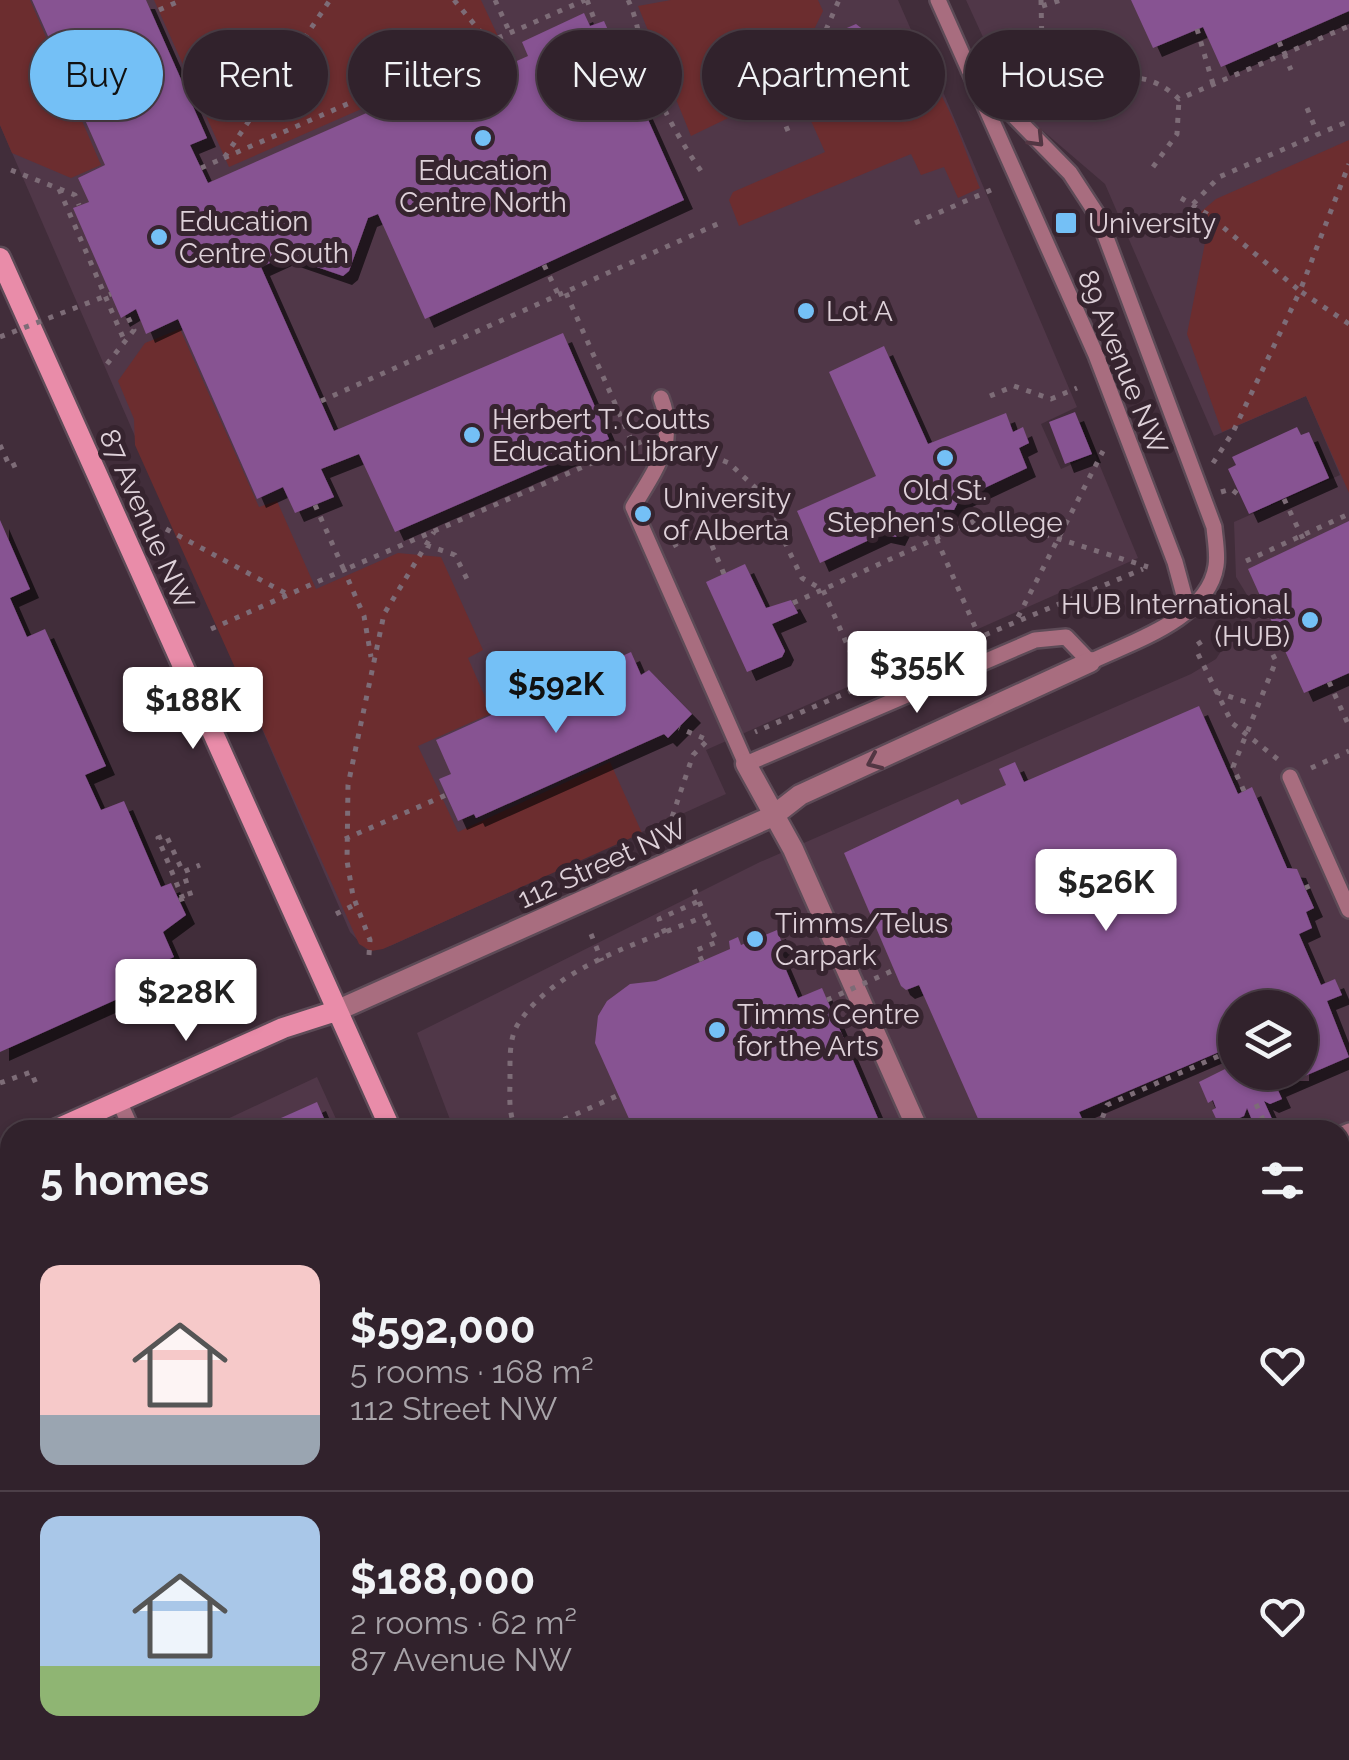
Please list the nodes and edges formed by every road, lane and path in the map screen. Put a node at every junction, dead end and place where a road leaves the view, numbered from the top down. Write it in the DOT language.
graph roads {
  1 [pos="182,0"];
  2 [pos="330,0"];
  3 [pos="454,0"];
  4 [pos="495,0"];
  5 [pos="586,0"];
  6 [pos="628,0"];
  7 [pos="840,0"];
  8 [pos="938,0"];
  9 [pos="1061,0"];
  10 [pos="1041,3"];
  11 [pos="159,10"];
  12 [pos="596,24"];
  13 [pos="1349,26"];
  14 [pos="1197,29"];
  15 [pos="478,30"];
  16 [pos="509,30"];
  17 [pos="517,30"];
  18 [pos="1042,30"];
  19 [pos="1279,42"];
  20 [pos="1284,54"];
  21 [pos="965,59"];
  22 [pos="1291,70"];
  23 [pos="1140,77"];
  24 [pos="1213,85"];
  25 [pos="1179,99"];
  26 [pos="348,104"];
  27 [pos="1308,108"];
  28 [pos="992,120"];
  29 [pos="1017,120"];
  30 [pos="1349,121"];
  31 [pos="788,131"];
  32 [pos="1318,135"];
  33 [pos="224,158"];
  34 [pos="1349,164"];
  35 [pos="1152,167"];
  36 [pos="201,168"];
  37 [pos="11,170"];
  38 [pos="701,171"];
  39 [pos="58,188"];
  40 [pos="990,190"];
  41 [pos="1182,198"];
  42 [pos="1193,204"];
  43 [pos="79,205"];
  44 [pos="722,222"];
  45 [pos="914,224"];
  46 [pos="0,258"];
  47 [pos="544,264"];
  48 [pos="566,292"];
  49 [pos="1300,292"];
  50 [pos="111,294"];
  51 [pos="558,296"];
  52 [pos="128,315"];
  53 [pos="1349,324"];
  54 [pos="0,337"];
  55 [pos="125,342"];
  56 [pos="108,364"];
  57 [pos="1077,388"];
  58 [pos="990,396"];
  59 [pos="661,398"];
  60 [pos="321,402"];
  61 [pos="651,441"];
  62 [pos="633,444"];
  63 [pos="0,445"];
  64 [pos="687,446"];
  65 [pos="1103,451"];
  66 [pos="22,461"];
  67 [pos="1202,488"];
  68 [pos="1284,498"];
  69 [pos="314,505"];
  70 [pos="1349,514"];
  71 [pos="926,515"];
  72 [pos="775,520"];
  73 [pos="166,529"];
  74 [pos="705,529"];
  75 [pos="434,532"];
  76 [pos="936,538"];
  77 [pos="1058,539"];
  78 [pos="414,541"];
  79 [pos="1304,541"];
  80 [pos="426,545"];
  81 [pos="656,562"];
  82 [pos="1246,562"];
  83 [pos="1148,568"];
  84 [pos="344,570"];
  85 [pos="724,574"];
  86 [pos="468,581"];
  87 [pos="823,590"];
  88 [pos="288,595"];
  89 [pos="793,603"];
  90 [pos="1188,610"];
  91 [pos="1018,617"];
  92 [pos="211,630"];
  93 [pos="1278,634"];
  94 [pos="979,636"];
  95 [pos="1198,641"];
  96 [pos="1090,662"];
  97 [pos="372,664"];
  98 [pos="1329,682"];
  99 [pos="1216,692"];
  100 [pos="1249,704"];
  101 [pos="1349,726"];
  102 [pos="679,728"];
  103 [pos="736,741"];
  104 [pos="1349,751"];
  105 [pos="746,764"];
  106 [pos="1290,777"];
  107 [pos="1244,791"];
  108 [pos="446,794"];
  109 [pos="773,816"];
  110 [pos="668,829"];
  111 [pos="346,839"];
  112 [pos="200,865"];
  113 [pos="183,872"];
  114 [pos="694,888"];
  115 [pos="699,901"];
  116 [pos="356,904"];
  117 [pos="1349,910"];
  118 [pos="336,914"];
  119 [pos="705,916"];
  120 [pos="665,933"];
  121 [pos="591,934"];
  122 [pos="369,955"];
  123 [pos="602,961"];
  124 [pos="702,961"];
  125 [pos="894,970"];
  126 [pos="826,1000"];
  127 [pos="336,1012"];
  128 [pos="1218,1057"];
  129 [pos="0,1083"];
  130 [pos="37,1086"];
  131 [pos="619,1095"];
  132 [pos="118,1101"];
  133 [pos="1256,1104"];
  134 [pos="77,1120"];
  135 [pos="127,1120"];
  136 [pos="386,1120"];
  137 [pos="512,1120"];
  138 [pos="563,1120"];
  139 [pos="914,1120"];
  140 [pos="1102,1120"];
  141 [pos="1263,1120"];
  1 -- 11 [label="path"];
  2 -- 33 [label="path"];
  3 -- 15 [label="path"];
  4 -- 16 [label="path"];
  5 -- 12 [label="path"];
  5 -- 17 [label="path"];
  6 -- 38 [label="path"];
  7 -- 31 [label="path"];
  8 -- 21 [label="lane, 89 Avenue NW"];
  9 -- 10 [label="path"];
  10 -- 18 [label="path"];
  13 -- 20 [label="path"];
  14 -- 24 [label="path"];
  19 -- 20 [label="path"];
  20 -- 22 [label="path"];
  20 -- 24 [label="path"];
  23 -- 25 [label="path"];
  24 -- 25 [label="path"];
  25 -- 35 [label="path"];
  26 -- 33 [label="path"];
  27 -- 32 [label="path"];
  28 -- 90 [label="lane, 89 Avenue NW"];
  29 -- 67 [label="lane, one-way"];
  30 -- 32 [label="path"];
  32 -- 42 [label="path"];
  33 -- 36 [label="path"];
  34 -- 49 [label="path"];
  37 -- 39 [label="path"];
  39 -- 43 [label="path"];
  39 -- 55 [label="path"];
  40 -- 45 [label="path"];
  41 -- 42 [label="path"];
  42 -- 49 [label="path"];
  44 -- 48 [label="path"];
  46 -- 127 [label="main road, 87 Avenue NW"];
  47 -- 51 [label="path"];
  48 -- 51 [label="path"];
  48 -- 62 [label="path"];
  49 -- 53 [label="path"];
  49 -- 67 [label="path"];
  50 -- 54 [label="path, bridge"];
  51 -- 60 [label="path"];
  52 -- 55 [label="path"];
  55 -- 56 [label="path"];
  57 -- 58 [label="path"];
  59 -- 81 [label="lane"];
  61 -- 62 [label="path"];
  62 -- 75 [label="path"];
  63 -- 66 [label="path"];
  64 -- 72 [label="path"];
  65 -- 77 [label="path"];
  67 -- 90 [label="lane"];
  68 -- 79 [label="path, bridge"];
  69 -- 84 [label="path"];
  70 -- 82 [label="path"];
  71 -- 76 [label="path"];
  72 -- 74 [label="path"];
  72 -- 87 [label="path"];
  73 -- 88 [label="path"];
  74 -- 81 [label="path"];
  74 -- 85 [label="path"];
  75 -- 78 [label="path"];
  75 -- 80 [label="path"];
  76 -- 77 [label="path"];
  76 -- 87 [label="path"];
  76 -- 94 [label="path"];
  77 -- 83 [label="path"];
  77 -- 91 [label="path"];
  78 -- 80 [label="path"];
  78 -- 84 [label="path"];
  80 -- 86 [label="path"];
  80 -- 97 [label="path"];
  81 -- 103 [label="lane"];
  84 -- 88 [label="path"];
  84 -- 97 [label="path"];
  87 -- 89 [label="path"];
  87 -- 103 [label="path"];
  88 -- 92 [label="path"];
  90 -- 96 [label="lane, 112 Street NW"];
  93 -- 107 [label="path, bridge"];
  95 -- 99 [label="path"];
  96 -- 105 [label="lane"];
  96 -- 109 [label="street, 112 Street NW, one-way"];
  97 -- 111 [label="path"];
  98 -- 101 [label="path"];
  99 -- 100 [label="path"];
  99 -- 106 [label="path"];
  102 -- 110 [label="path"];
  103 -- 105 [label="lane"];
  104 -- 106 [label="path"];
  105 -- 109 [label="street"];
  106 -- 117 [label="lane"];
  108 -- 111 [label="path"];
  109 -- 127 [label="street, 112 Street NW"];
  109 -- 139 [label="street"];
  111 -- 116 [label="path"];
  112 -- 113 [label="path"];
  113 -- 113 [label="path"];
  114 -- 115 [label="path"];
  115 -- 119 [label="path"];
  115 -- 120 [label="path"];
  116 -- 118 [label="path"];
  116 -- 122 [label="path"];
  119 -- 120 [label="path"];
  119 -- 124 [label="path"];
  120 -- 123 [label="path"];
  121 -- 123 [label="path"];
  123 -- 137 [label="path"];
  125 -- 126 [label="path, bridge"];
  127 -- 132 [label="main road, 112 Street NW"];
  127 -- 136 [label="main road, 87 Avenue NW"];
  128 -- 140 [label="path"];
  129 -- 130 [label="path"];
  131 -- 138 [label="path"];
  132 -- 134 [label="main road, 112 Street NW"];
  132 -- 135 [label="lane"];
  133 -- 141 [label="path"];
}
